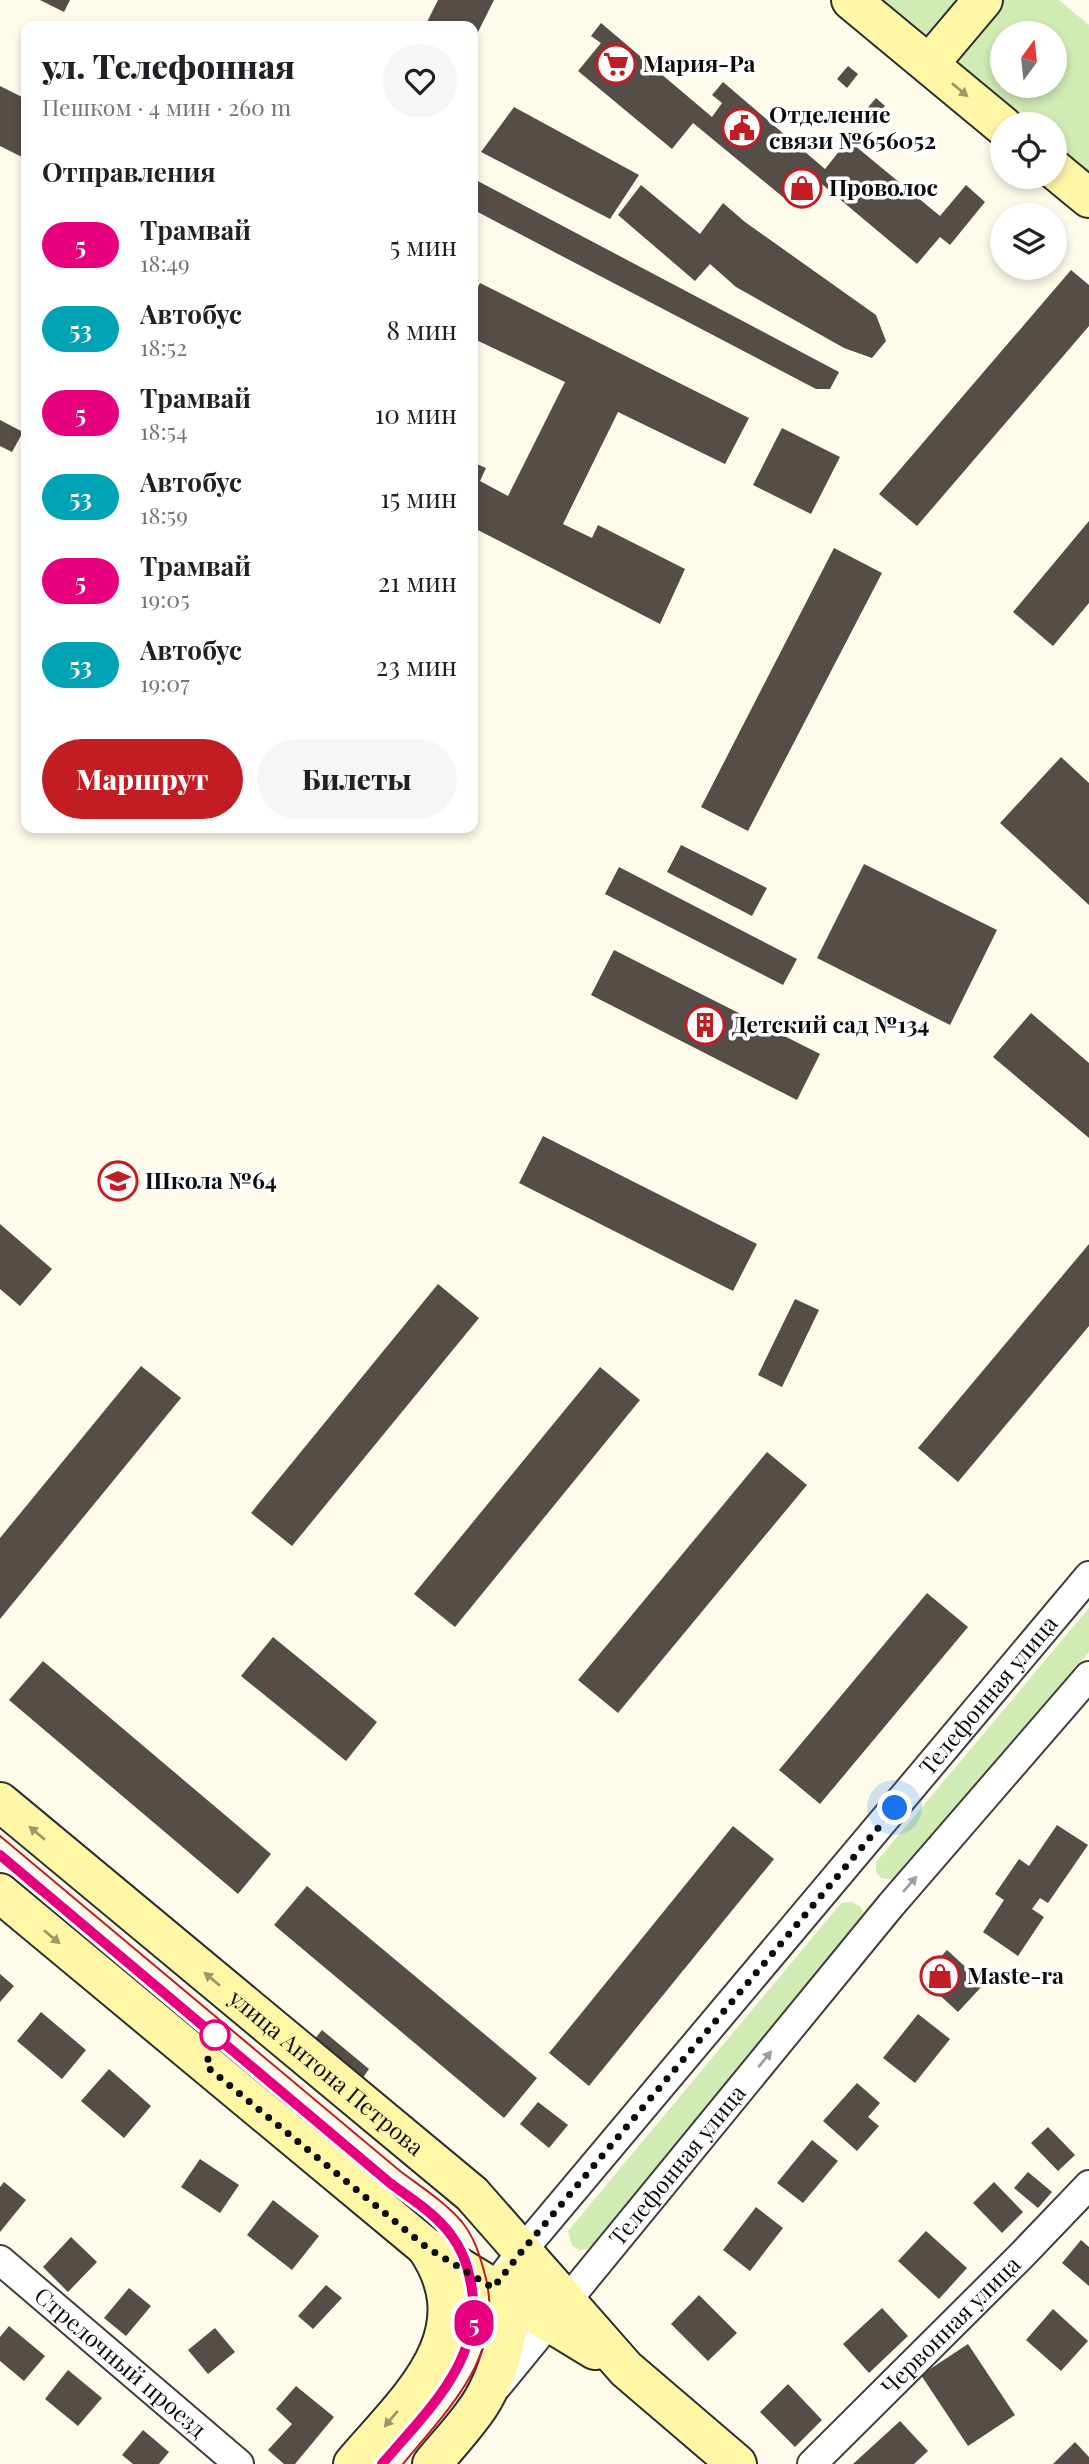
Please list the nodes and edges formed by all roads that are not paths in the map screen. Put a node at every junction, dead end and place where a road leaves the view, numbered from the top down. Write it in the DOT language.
graph roads {
  1 [pos="850,0"];
  2 [pos="983,0"];
  3 [pos="929,64"];
  4 [pos="990,115"];
  5 [pos="1067,180"];
  6 [pos="1089,198"];
  7 [pos="1089,1576"];
  8 [pos="1084,1693"];
  9 [pos="0,1802"];
  10 [pos="0,1894"];
  11 [pos="1089,2185"];
  12 [pos="426,2247"];
  13 [pos="0,2260"];
  14 [pos="509,2277"];
  15 [pos="558,2312"];
  16 [pos="429,2373"];
  17 [pos="475,2411"];
  18 [pos="239,2464"];
  19 [pos="353,2464"];
  20 [pos="432,2464"];
  21 [pos="737,2464"];
  22 [pos="812,2464"];
  1 -- 3 [label="main road"];
  2 -- 3 [label="main road"];
  3 -- 4 [label="main road, one-way"];
  5 -- 6 [label="main road"];
  7 -- 14 [label="street, Телефонная улица"];
  15 -- 8 [label="street, Телефонная улица, one-way"];
  14 -- 9 [label="main road, улица Антона Петрова, one-way"];
  10 -- 12 [label="main road, улица Антона Петрова, one-way"];
  11 -- 22 [label="street, Червонная улица"];
  12 -- 14 [label="main road, улица Антона Петрова"];
  12 -- 16 [label="main road"];
  13 -- 18 [label="street, Стрелочный проезд"];
  14 -- 15 [label="main road, улица Антона Петрова"];
  14 -- 15 [label="main road, улица Антона Петрова"];
  14 -- 16 [label="street, Телефонная улица"];
  14 -- 17 [label="main road"];
  15 -- 17 [label="street, Телефонная улица"];
  15 -- 21 [label="main road, улица Антона Петрова"];
  16 -- 19 [label="main road, Телефонная улица, one-way"];
  17 -- 20 [label="main road, Телефонная улица"];
}
